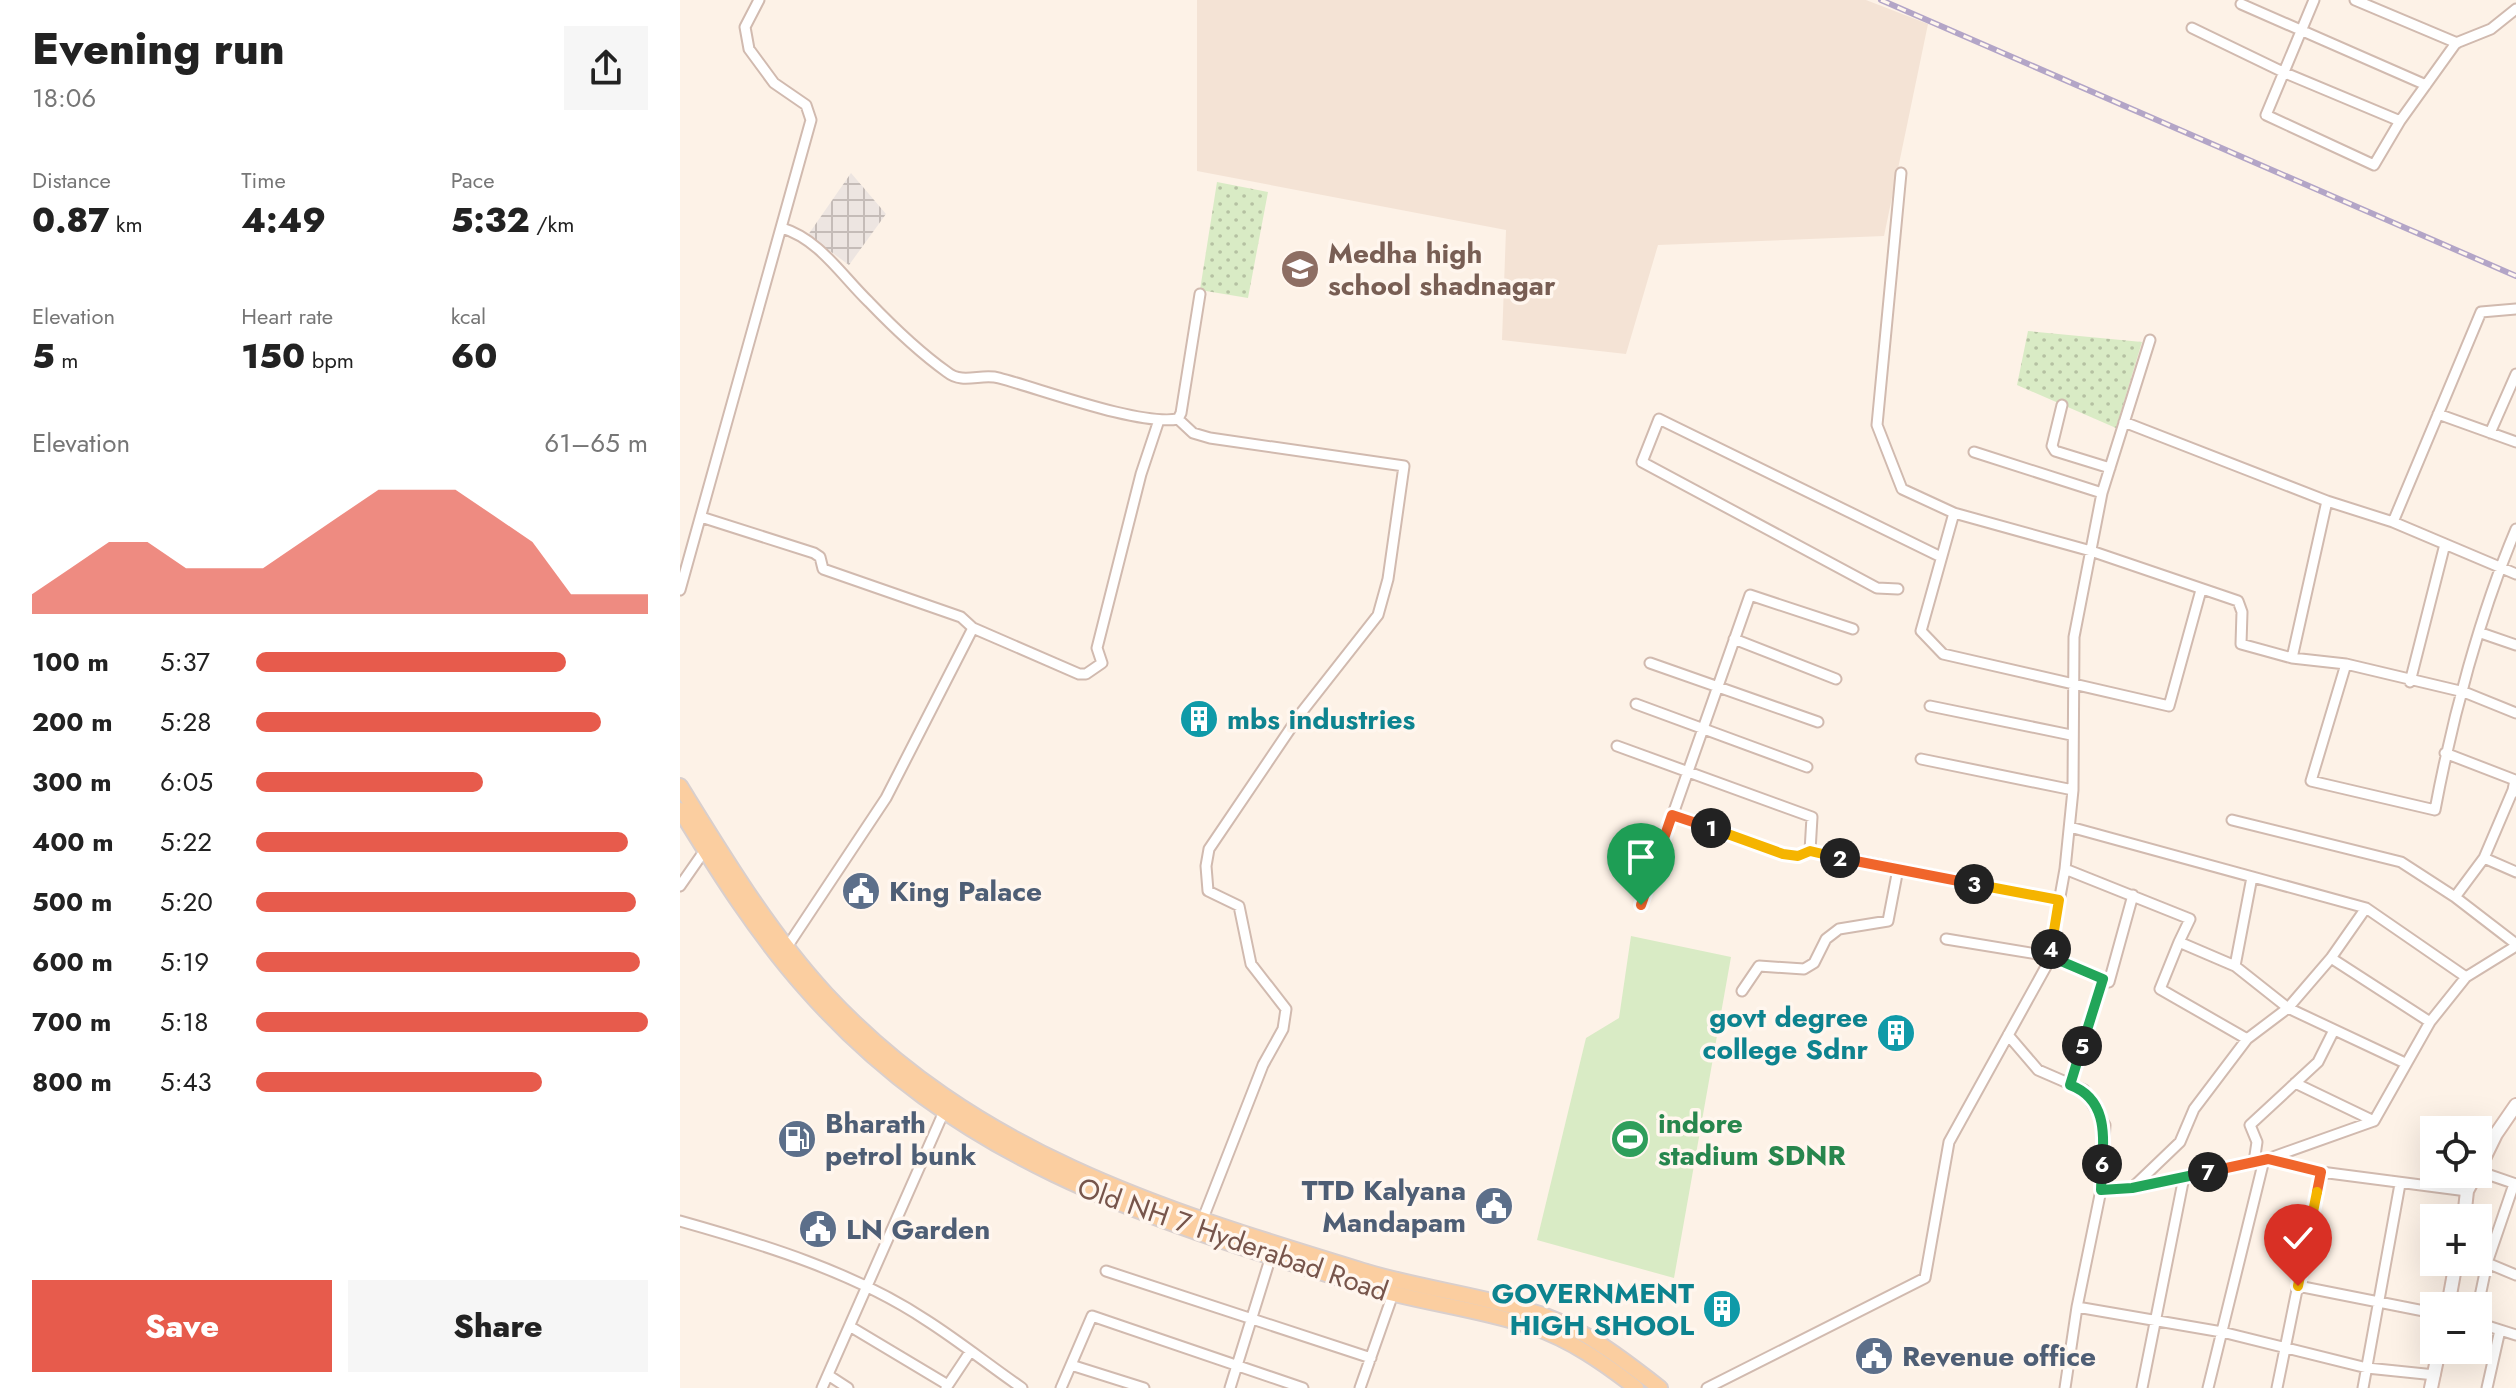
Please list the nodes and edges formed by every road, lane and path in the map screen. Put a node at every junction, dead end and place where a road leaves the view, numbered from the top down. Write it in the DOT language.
graph roads {
  1 [pos="759,0"];
  2 [pos="2314,0"];
  3 [pos="2355,0"];
  4 [pos="2241,4"];
  5 [pos="2516,9"];
  6 [pos="2192,28"];
  7 [pos="2302,30"];
  8 [pos="2457,43"];
  9 [pos="2283,72"];
  10 [pos="2426,85"];
  11 [pos="2400,121"];
  12 [pos="1901,173"];
  13 [pos="782,228"];
  14 [pos="1200,294"];
  15 [pos="2516,309"];
  16 [pos="2150,340"];
  17 [pos="2516,374"];
  18 [pos="2062,405"];
  19 [pos="2438,414"];
  20 [pos="1178,419"];
  21 [pos="1159,420"];
  22 [pos="2124,422"];
  23 [pos="2490,433"];
  24 [pos="2516,442"];
  25 [pos="1974,452"];
  26 [pos="2110,468"];
  27 [pos="2102,493"];
  28 [pos="2327,501"];
  29 [pos="1954,513"];
  30 [pos="701,517"];
  31 [pos="2393,522"];
  32 [pos="2516,529"];
  33 [pos="2445,544"];
  34 [pos="2091,551"];
  35 [pos="1941,557"];
  36 [pos="2499,568"];
  37 [pos="2516,574"];
  38 [pos="1898,589"];
  39 [pos="680,590"];
  40 [pos="2201,590"];
  41 [pos="973,628"];
  42 [pos="1853,629"];
  43 [pos="2481,633"];
  44 [pos="1734,639"];
  45 [pos="2516,645"];
  46 [pos="2292,658"];
  47 [pos="1650,663"];
  48 [pos="2346,664"];
  49 [pos="1836,679"];
  50 [pos="2410,682"];
  51 [pos="1718,685"];
  52 [pos="2072,685"];
  53 [pos="2464,692"];
  54 [pos="1636,704"];
  55 [pos="1930,706"];
  56 [pos="2516,713"];
  57 [pos="1818,722"];
  58 [pos="1703,728"];
  59 [pos="2071,735"];
  60 [pos="1617,746"];
  61 [pos="2445,753"];
  62 [pos="1921,759"];
  63 [pos="1807,767"];
  64 [pos="1687,771"];
  65 [pos="2515,785"];
  66 [pos="680,786"];
  67 [pos="2073,790"];
  68 [pos="680,810"];
  69 [pos="1672,815"];
  70 [pos="2232,820"];
  71 [pos="2070,827"];
  72 [pos="705,850"];
  73 [pos="1810,851"];
  74 [pos="2484,858"];
  75 [pos="1898,869"];
  76 [pos="2065,869"];
  77 [pos="2516,872"];
  78 [pos="2252,877"];
  79 [pos="680,886"];
  80 [pos="2133,895"];
  81 [pos="2455,897"];
  82 [pos="2059,900"];
  83 [pos="1641,905"];
  84 [pos="2366,908"];
  85 [pos="1946,939"];
  86 [pos="2179,942"];
  87 [pos="2516,945"];
  88 [pos="787,947"];
  89 [pos="2049,956"];
  90 [pos="2331,958"];
  91 [pos="2235,966"];
  92 [pos="2466,977"];
  93 [pos="2103,979"];
  94 [pos="1742,991"];
  95 [pos="2288,1008"];
  96 [pos="2430,1022"];
  97 [pos="2334,1030"];
  98 [pos="2008,1035"];
  99 [pos="2247,1039"];
  100 [pos="2405,1063"];
  101 [pos="2295,1083"];
  102 [pos="2070,1085"];
  103 [pos="2516,1105"];
  104 [pos="947,1107"];
  105 [pos="2374,1121"];
  106 [pos="2492,1142"];
  107 [pos="2262,1160"];
  108 [pos="2321,1172"];
  109 [pos="2184,1177"];
  110 [pos="2492,1177"];
  111 [pos="2400,1184"];
  112 [pos="2515,1184"];
  113 [pos="2132,1188"];
  114 [pos="2469,1188"];
  115 [pos="2101,1190"];
  116 [pos="2467,1191"];
  117 [pos="2466,1204"];
  118 [pos="680,1221"];
  119 [pos="1202,1221"];
  120 [pos="2492,1249"];
  121 [pos="1271,1256"];
  122 [pos="2492,1265"];
  123 [pos="1106,1271"];
  124 [pos="2516,1275"];
  125 [pos="2298,1286"];
  126 [pos="868,1289"];
  127 [pos="1393,1294"];
  128 [pos="2379,1302"];
  129 [pos="2077,1307"];
  130 [pos="2420,1310"];
  131 [pos="1250,1318"];
  132 [pos="2156,1321"];
  133 [pos="851,1327"];
  134 [pos="2492,1327"];
  135 [pos="2500,1330"];
  136 [pos="2222,1332"];
  137 [pos="2516,1335"];
  138 [pos="2285,1350"];
  139 [pos="970,1352"];
  140 [pos="1371,1358"];
  141 [pos="1071,1365"];
  142 [pos="1236,1366"];
  143 [pos="2367,1368"];
  144 [pos="828,1375"];
  145 [pos="2433,1382"];
  146 [pos="947,1386"];
  147 [pos="822,1388"];
  148 [pos="848,1388"];
  149 [pos="1022,1388"];
  150 [pos="1061,1388"];
  151 [pos="1144,1388"];
  152 [pos="1230,1388"];
  153 [pos="1303,1388"];
  154 [pos="1360,1388"];
  155 [pos="1636,1388"];
  156 [pos="1660,1388"];
  157 [pos="1707,1388"];
  158 [pos="2065,1388"];
  159 [pos="2142,1388"];
  160 [pos="2208,1388"];
  161 [pos="2277,1388"];
  162 [pos="2363,1388"];
  163 [pos="2487,1388"];
  1 -- 13 [label="street"];
  2 -- 7 [label="street"];
  3 -- 8 [label="street"];
  4 -- 7 [label="street"];
  5 -- 8 [label="street"];
  6 -- 9 [label="street"];
  7 -- 9 [label="street"];
  7 -- 10 [label="street"];
  8 -- 10 [label="street"];
  9 -- 11 [label="street"];
  9 -- 11 [label="street"];
  10 -- 11 [label="street"];
  12 -- 29 [label="street"];
  13 -- 21 [label="street"];
  13 -- 30 [label="street"];
  14 -- 20 [label="street"];
  15 -- 19 [label="street"];
  16 -- 22 [label="street"];
  17 -- 23 [label="street"];
  18 -- 26 [label="street"];
  19 -- 23 [label="street"];
  19 -- 31 [label="street"];
  20 -- 21 [label="street"];
  20 -- 119 [label="street"];
  21 -- 41 [label="street"];
  22 -- 26 [label="street"];
  22 -- 28 [label="street"];
  23 -- 24 [label="street"];
  25 -- 27 [label="street"];
  26 -- 27 [label="street"];
  27 -- 34 [label="street"];
  28 -- 31 [label="street"];
  28 -- 46 [label="street"];
  29 -- 34 [label="street"];
  29 -- 35 [label="street"];
  30 -- 39 [label="street"];
  30 -- 41 [label="street"];
  31 -- 33 [label="street"];
  32 -- 36 [label="street"];
  33 -- 36 [label="street"];
  33 -- 50 [label="street"];
  34 -- 40 [label="street"];
  34 -- 52 [label="street"];
  35 -- 38 [label="street"];
  35 -- 52 [label="street"];
  36 -- 37 [label="street"];
  36 -- 43 [label="street"];
  40 -- 46 [label="street"];
  40 -- 52 [label="street"];
  41 -- 88 [label="street"];
  42 -- 44 [label="street"];
  43 -- 45 [label="street"];
  43 -- 53 [label="street"];
  44 -- 49 [label="street"];
  44 -- 51 [label="street"];
  46 -- 48 [label="street"];
  47 -- 51 [label="street"];
  48 -- 50 [label="street"];
  48 -- 61 [label="street"];
  50 -- 53 [label="street"];
  51 -- 57 [label="street"];
  51 -- 58 [label="street"];
  52 -- 59 [label="street"];
  53 -- 56 [label="street"];
  53 -- 61 [label="street"];
  54 -- 58 [label="street"];
  55 -- 59 [label="street"];
  58 -- 63 [label="street"];
  58 -- 64 [label="street"];
  59 -- 67 [label="street"];
  60 -- 64 [label="street"];
  61 -- 65 [label="street"];
  62 -- 67 [label="street"];
  64 -- 69 [label="street"];
  64 -- 73 [label="street"];
  65 -- 74 [label="street"];
  66 -- 88 [label="main road, Old NH 7 Hyderabad Road"];
  67 -- 71 [label="street"];
  68 -- 72 [label="main road, Old NH 7 Hyderabad Road"];
  69 -- 73 [label="street"];
  69 -- 83 [label="street"];
  70 -- 81 [label="street"];
  71 -- 76 [label="street"];
  71 -- 78 [label="street"];
  72 -- 79 [label="street"];
  72 -- 104 [label="main road, Old NH 7 Hyderabad Road"];
  73 -- 75 [label="street"];
  74 -- 77 [label="street"];
  74 -- 81 [label="street"];
  75 -- 82 [label="street"];
  75 -- 94 [label="street"];
  76 -- 80 [label="street"];
  76 -- 82 [label="street"];
  78 -- 84 [label="street"];
  78 -- 91 [label="street"];
  80 -- 86 [label="street"];
  80 -- 93 [label="street"];
  81 -- 87 [label="street"];
  82 -- 89 [label="street"];
  84 -- 90 [label="street"];
  84 -- 92 [label="street"];
  85 -- 89 [label="street"];
  86 -- 91 [label="street"];
  86 -- 99 [label="street"];
  87 -- 92 [label="street"];
  88 -- 104 [label="main road, Old NH 7 Hyderabad Road"];
  89 -- 93 [label="street"];
  89 -- 98 [label="street"];
  90 -- 95 [label="street"];
  90 -- 96 [label="street"];
  91 -- 95 [label="street"];
  92 -- 96 [label="street"];
  93 -- 102 [label="street"];
  95 -- 97 [label="street"];
  95 -- 99 [label="street"];
  96 -- 100 [label="street"];
  97 -- 100 [label="street"];
  97 -- 101 [label="street"];
  98 -- 102 [label="street"];
  98 -- 157 [label="street"];
  99 -- 113 [label="street"];
  100 -- 105 [label="street"];
  101 -- 105 [label="street"];
  101 -- 107 [label="street"];
  102 -- 115 [label="street"];
  103 -- 106 [label="main road"];
  104 -- 119 [label="main road, Old NH 7 Hyderabad Road"];
  104 -- 121 [label="main road, Old NH 7 Hyderabad Road"];
  104 -- 126 [label="street"];
  105 -- 107 [label="street"];
  107 -- 108 [label="street"];
  107 -- 109 [label="street"];
  107 -- 136 [label="street"];
  108 -- 111 [label="street"];
  108 -- 125 [label="street"];
  109 -- 113 [label="street"];
  109 -- 132 [label="street"];
  110 -- 112 [label="street"];
  111 -- 116 [label="street"];
  111 -- 128 [label="street"];
  112 -- 120 [label="street"];
  113 -- 115 [label="street"];
  114 -- 116 [label="main road"];
  115 -- 129 [label="street"];
  116 -- 117 [label="main road"];
  118 -- 126 [label="street"];
  119 -- 156 [label="main road, Old NH 7 Hyderabad Road"];
  121 -- 127 [label="main road, Old NH 7 Hyderabad Road"];
  121 -- 131 [label="street"];
  122 -- 124 [label="street"];
  123 -- 131 [label="street"];
  125 -- 128 [label="street"];
  125 -- 138 [label="street"];
  126 -- 133 [label="street"];
  126 -- 139 [label="street"];
  127 -- 140 [label="street"];
  127 -- 155 [label="main road, Old NH 7 Hyderabad Road"];
  128 -- 130 [label="street"];
  128 -- 143 [label="street"];
  129 -- 132 [label="street"];
  129 -- 158 [label="street"];
  131 -- 140 [label="street"];
  131 -- 142 [label="street"];
  132 -- 136 [label="street"];
  132 -- 159 [label="street"];
  133 -- 144 [label="street"];
  133 -- 146 [label="street"];
  134 -- 135 [label="street"];
  135 -- 137 [label="street"];
  135 -- 163 [label="street"];
  136 -- 138 [label="street"];
  136 -- 160 [label="street"];
  138 -- 143 [label="street"];
  138 -- 161 [label="street"];
  139 -- 146 [label="street"];
  139 -- 149 [label="street"];
  140 -- 154 [label="street"];
  141 -- 142 [label="street"];
  141 -- 150 [label="street"];
  141 -- 151 [label="street"];
  142 -- 152 [label="street"];
  142 -- 153 [label="street"];
  143 -- 145 [label="street"];
  143 -- 162 [label="street"];
  144 -- 147 [label="street"];
  144 -- 148 [label="street"];
}
